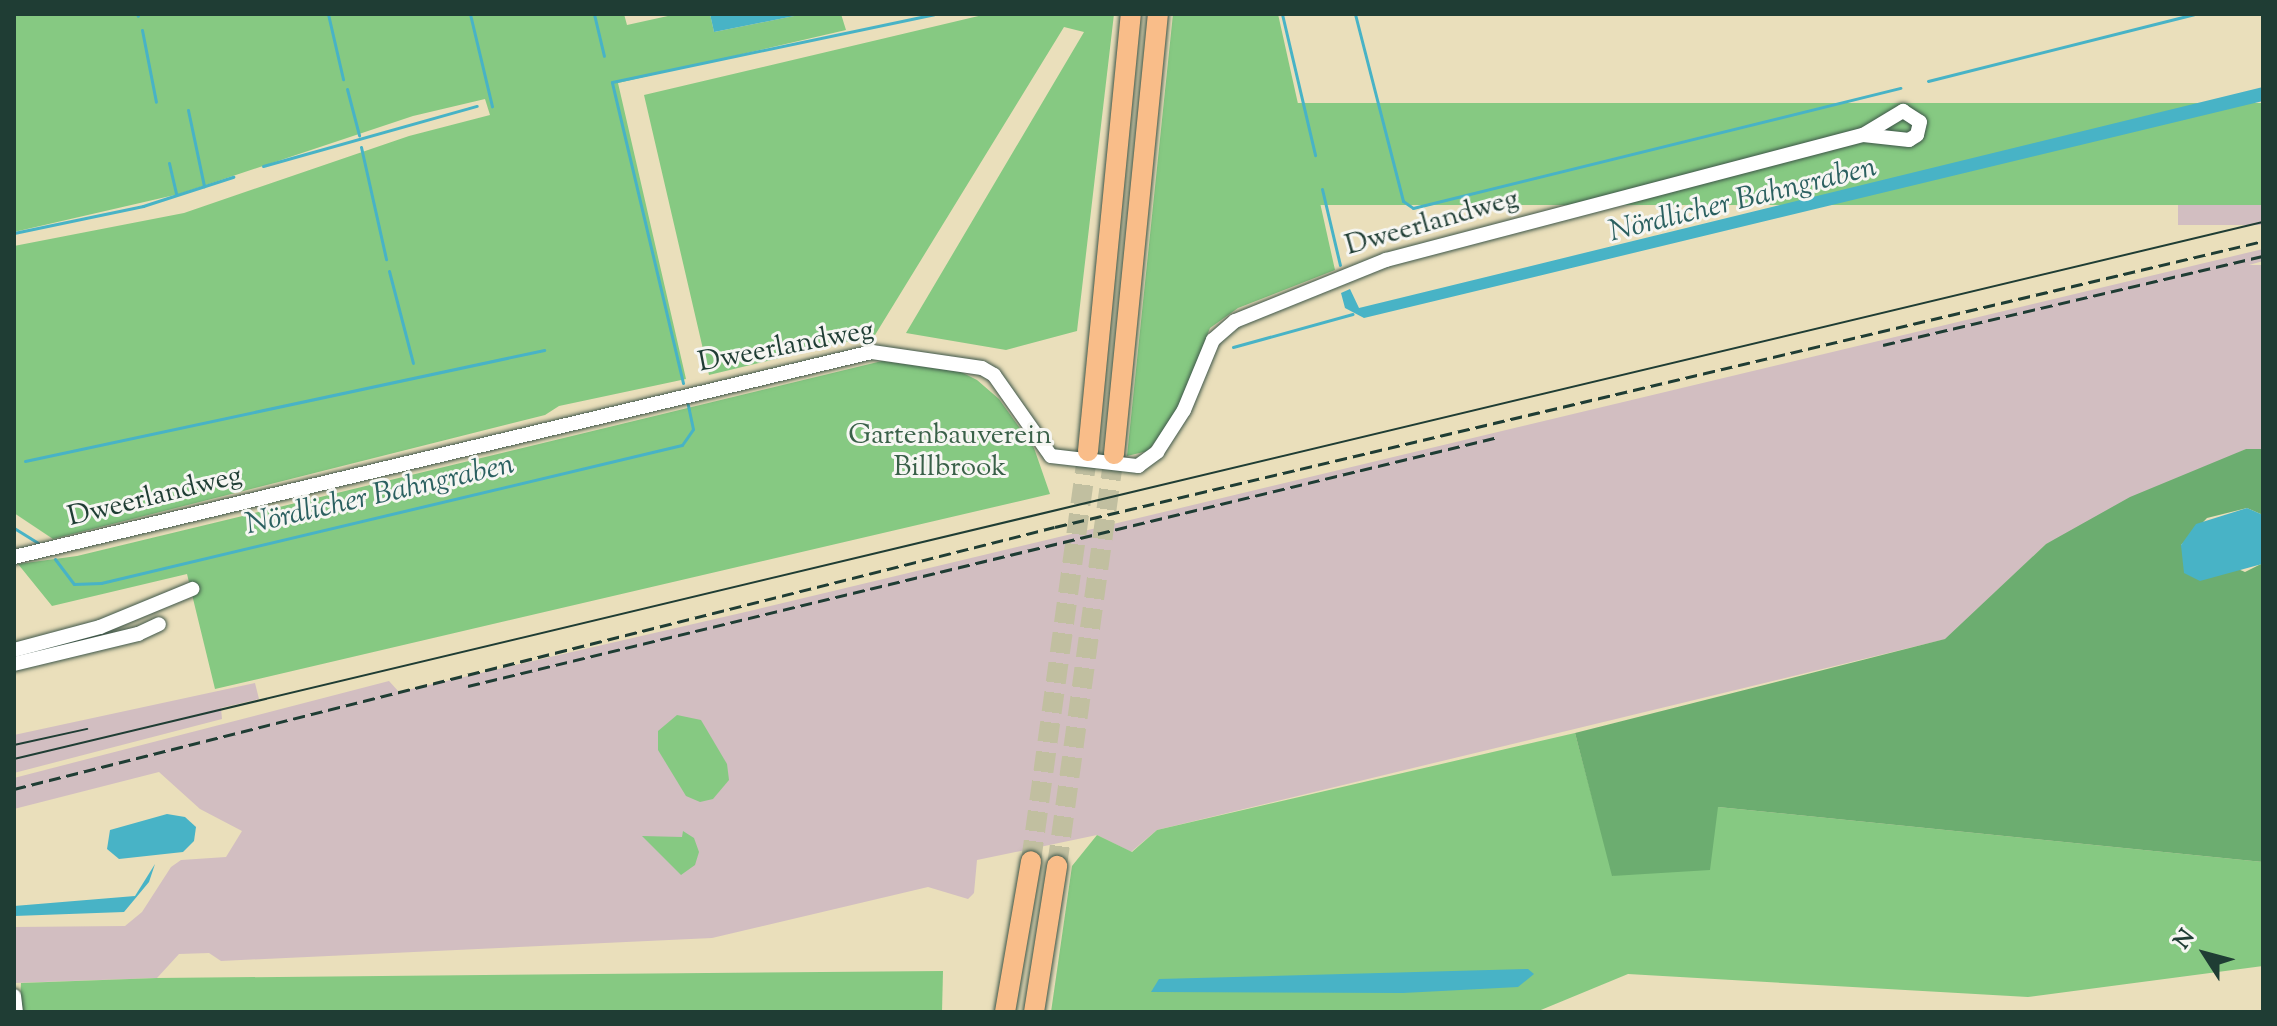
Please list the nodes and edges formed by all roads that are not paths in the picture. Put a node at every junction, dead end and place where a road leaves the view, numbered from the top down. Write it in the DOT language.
graph roads {
  1 [pos="1131,14"];
  2 [pos="1158,14"];
  3 [pos="1863,135"];
  4 [pos="1088,451"];
  5 [pos="1114,454"];
  6 [pos="14,557"];
  7 [pos="192,589"];
  8 [pos="159,624"];
  9 [pos="14,650"];
  10 [pos="14,664"];
  11 [pos="1031,861"];
  12 [pos="1057,866"];
  13 [pos="14,996"];
  14 [pos="16,1012"];
  15 [pos="1005,1012"];
  16 [pos="1034,1012"];
  1 -- 4 [label="highway"];
  2 -- 5 [label="highway"];
  3 -- 6 [label="street, Dweerlandweg"];
  7 -- 9 [label="street"];
  8 -- 10 [label="street"];
  11 -- 15 [label="highway"];
  12 -- 16 [label="highway"];
  13 -- 14 [label="street"];
}
